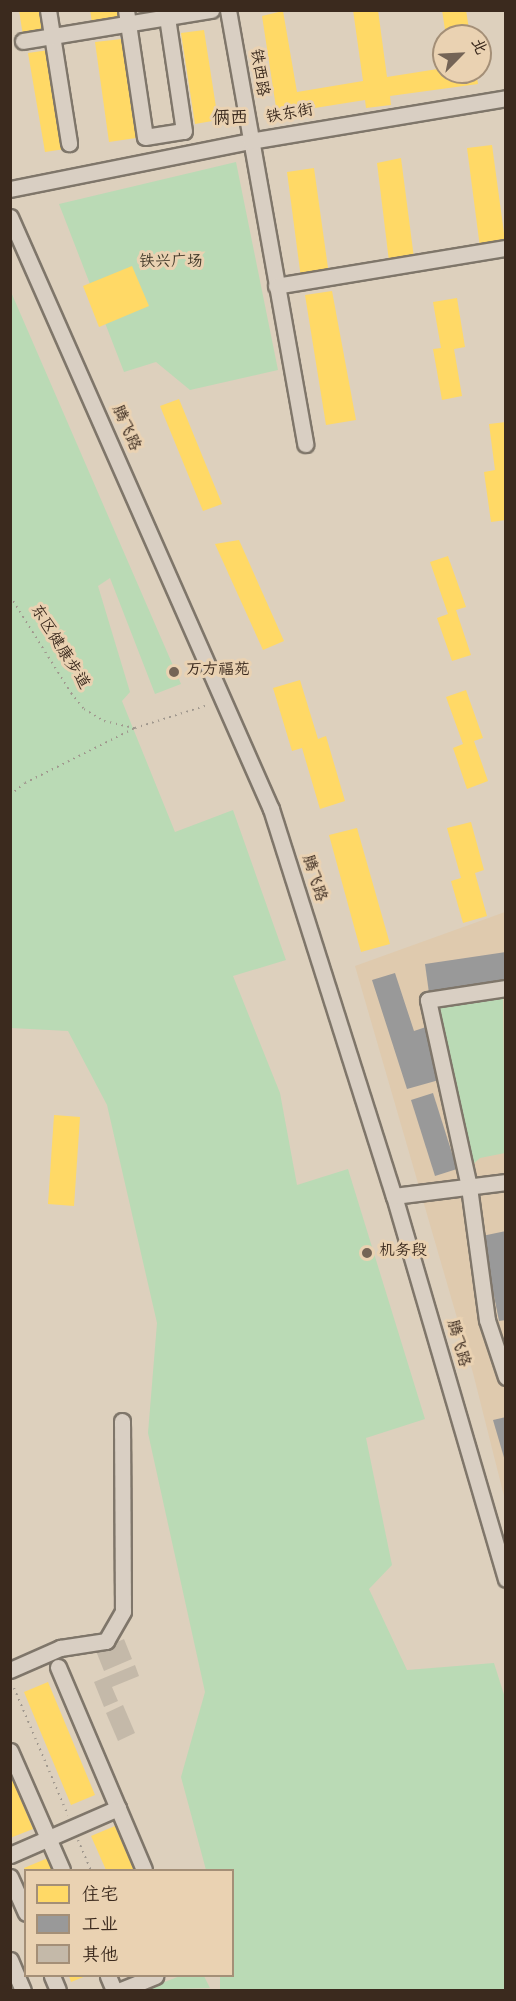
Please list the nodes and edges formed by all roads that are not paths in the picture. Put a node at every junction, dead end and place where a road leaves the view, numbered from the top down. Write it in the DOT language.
graph roads {
  1 [pos="48,10"];
  2 [pos="210,10"];
  3 [pos="228,10"];
  4 [pos="127,17"];
  5 [pos="167,17"];
  6 [pos="52,36"];
  7 [pos="23,41"];
  8 [pos="506,98"];
  9 [pos="250,141"];
  10 [pos="69,143"];
  11 [pos="10,189"];
  12 [pos="10,217"];
  13 [pos="506,248"];
  14 [pos="276,286"];
  15 [pos="305,444"];
  16 [pos="506,988"];
  17 [pos="506,1182"];
  18 [pos="469,1186"];
  19 [pos="394,1196"];
  20 [pos="506,1377"];
  21 [pos="122,1421"];
  22 [pos="506,1579"];
  23 [pos="58,1667"];
  24 [pos="10,1670"];
  25 [pos="10,1750"];
  26 [pos="118,1808"];
  27 [pos="48,1838"];
  28 [pos="10,1854"];
  29 [pos="62,1869"];
  30 [pos="144,1869"];
  31 [pos="10,1877"];
  32 [pos="24,1908"];
  33 [pos="10,1960"];
  34 [pos="153,1977"];
  35 [pos="23,1990"];
  36 [pos="121,1990"];
  1 -- 6 [label="street"];
  2 -- 5 [label="street"];
  3 -- 9 [label="street, 铁西路"];
  4 -- 5 [label="street"];
  4 -- 5 [label="street"];
  4 -- 6 [label="street"];
  6 -- 7 [label="street"];
  6 -- 10 [label="street"];
  8 -- 9 [label="street, 铁东街"];
  9 -- 11 [label="street, 铁东街"];
  9 -- 14 [label="street, 铁西路"];
  12 -- 19 [label="street, 腾飞路"];
  13 -- 14 [label="street"];
  14 -- 15 [label="street, 铁西路"];
  16 -- 18 [label="street"];
  17 -- 18 [label="street"];
  18 -- 19 [label="street"];
  18 -- 20 [label="street"];
  19 -- 22 [label="street, 腾飞路"];
  21 -- 24 [label="street"];
  23 -- 26 [label="street"];
  25 -- 27 [label="street"];
  26 -- 27 [label="street"];
  26 -- 30 [label="street"];
  27 -- 28 [label="street"];
  27 -- 29 [label="street"];
  31 -- 32 [label="street"];
  33 -- 35 [label="street"];
  34 -- 36 [label="street"];
}
